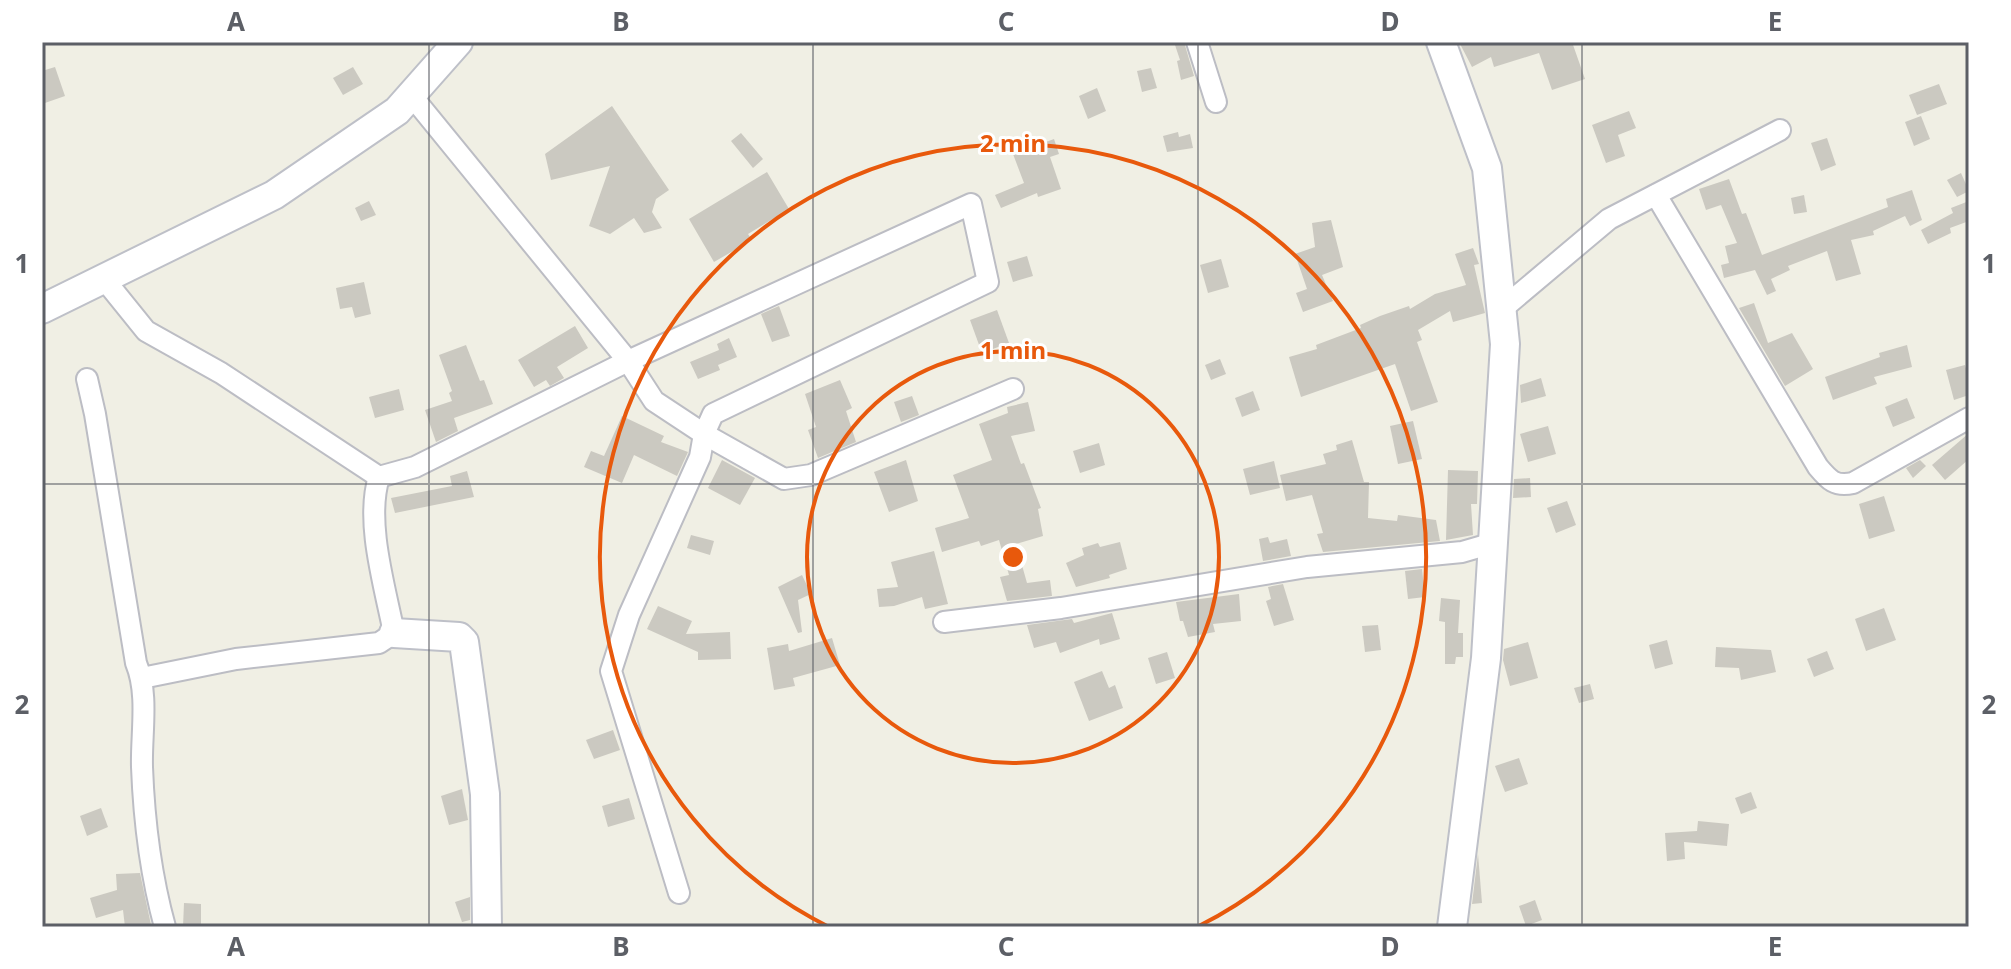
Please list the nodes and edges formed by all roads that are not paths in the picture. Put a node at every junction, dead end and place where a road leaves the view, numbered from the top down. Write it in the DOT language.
graph roads {
  1 [pos="458,42"];
  2 [pos="1197,42"];
  3 [pos="1441,42"];
  4 [pos="411,95"];
  5 [pos="1216,102"];
  6 [pos="1780,130"];
  7 [pos="1656,195"];
  8 [pos="104,279"];
  9 [pos="42,309"];
  10 [pos="1502,309"];
  11 [pos="628,361"];
  12 [pos="87,379"];
  13 [pos="1013,389"];
  14 [pos="1969,418"];
  15 [pos="704,434"];
  16 [pos="379,477"];
  17 [pos="1493,543"];
  18 [pos="944,622"];
  19 [pos="394,633"];
  20 [pos="142,678"];
  21 [pos="679,893"];
  22 [pos="165,927"];
  23 [pos="487,927"];
  24 [pos="1452,927"];
  1 -- 4 [label="street"];
  2 -- 5 [label="street"];
  3 -- 10 [label="street"];
  4 -- 8 [label="street"];
  4 -- 11 [label="street"];
  6 -- 7 [label="street"];
  7 -- 10 [label="street"];
  7 -- 14 [label="street"];
  8 -- 9 [label="street"];
  8 -- 16 [label="street"];
  10 -- 17 [label="street"];
  11 -- 15 [label="street"];
  11 -- 15 [label="street"];
  11 -- 16 [label="street"];
  12 -- 20 [label="street"];
  13 -- 15 [label="street"];
  15 -- 21 [label="street"];
  16 -- 19 [label="street"];
  17 -- 18 [label="street"];
  17 -- 24 [label="street"];
  19 -- 20 [label="street"];
  19 -- 23 [label="street"];
  20 -- 22 [label="street"];
}
